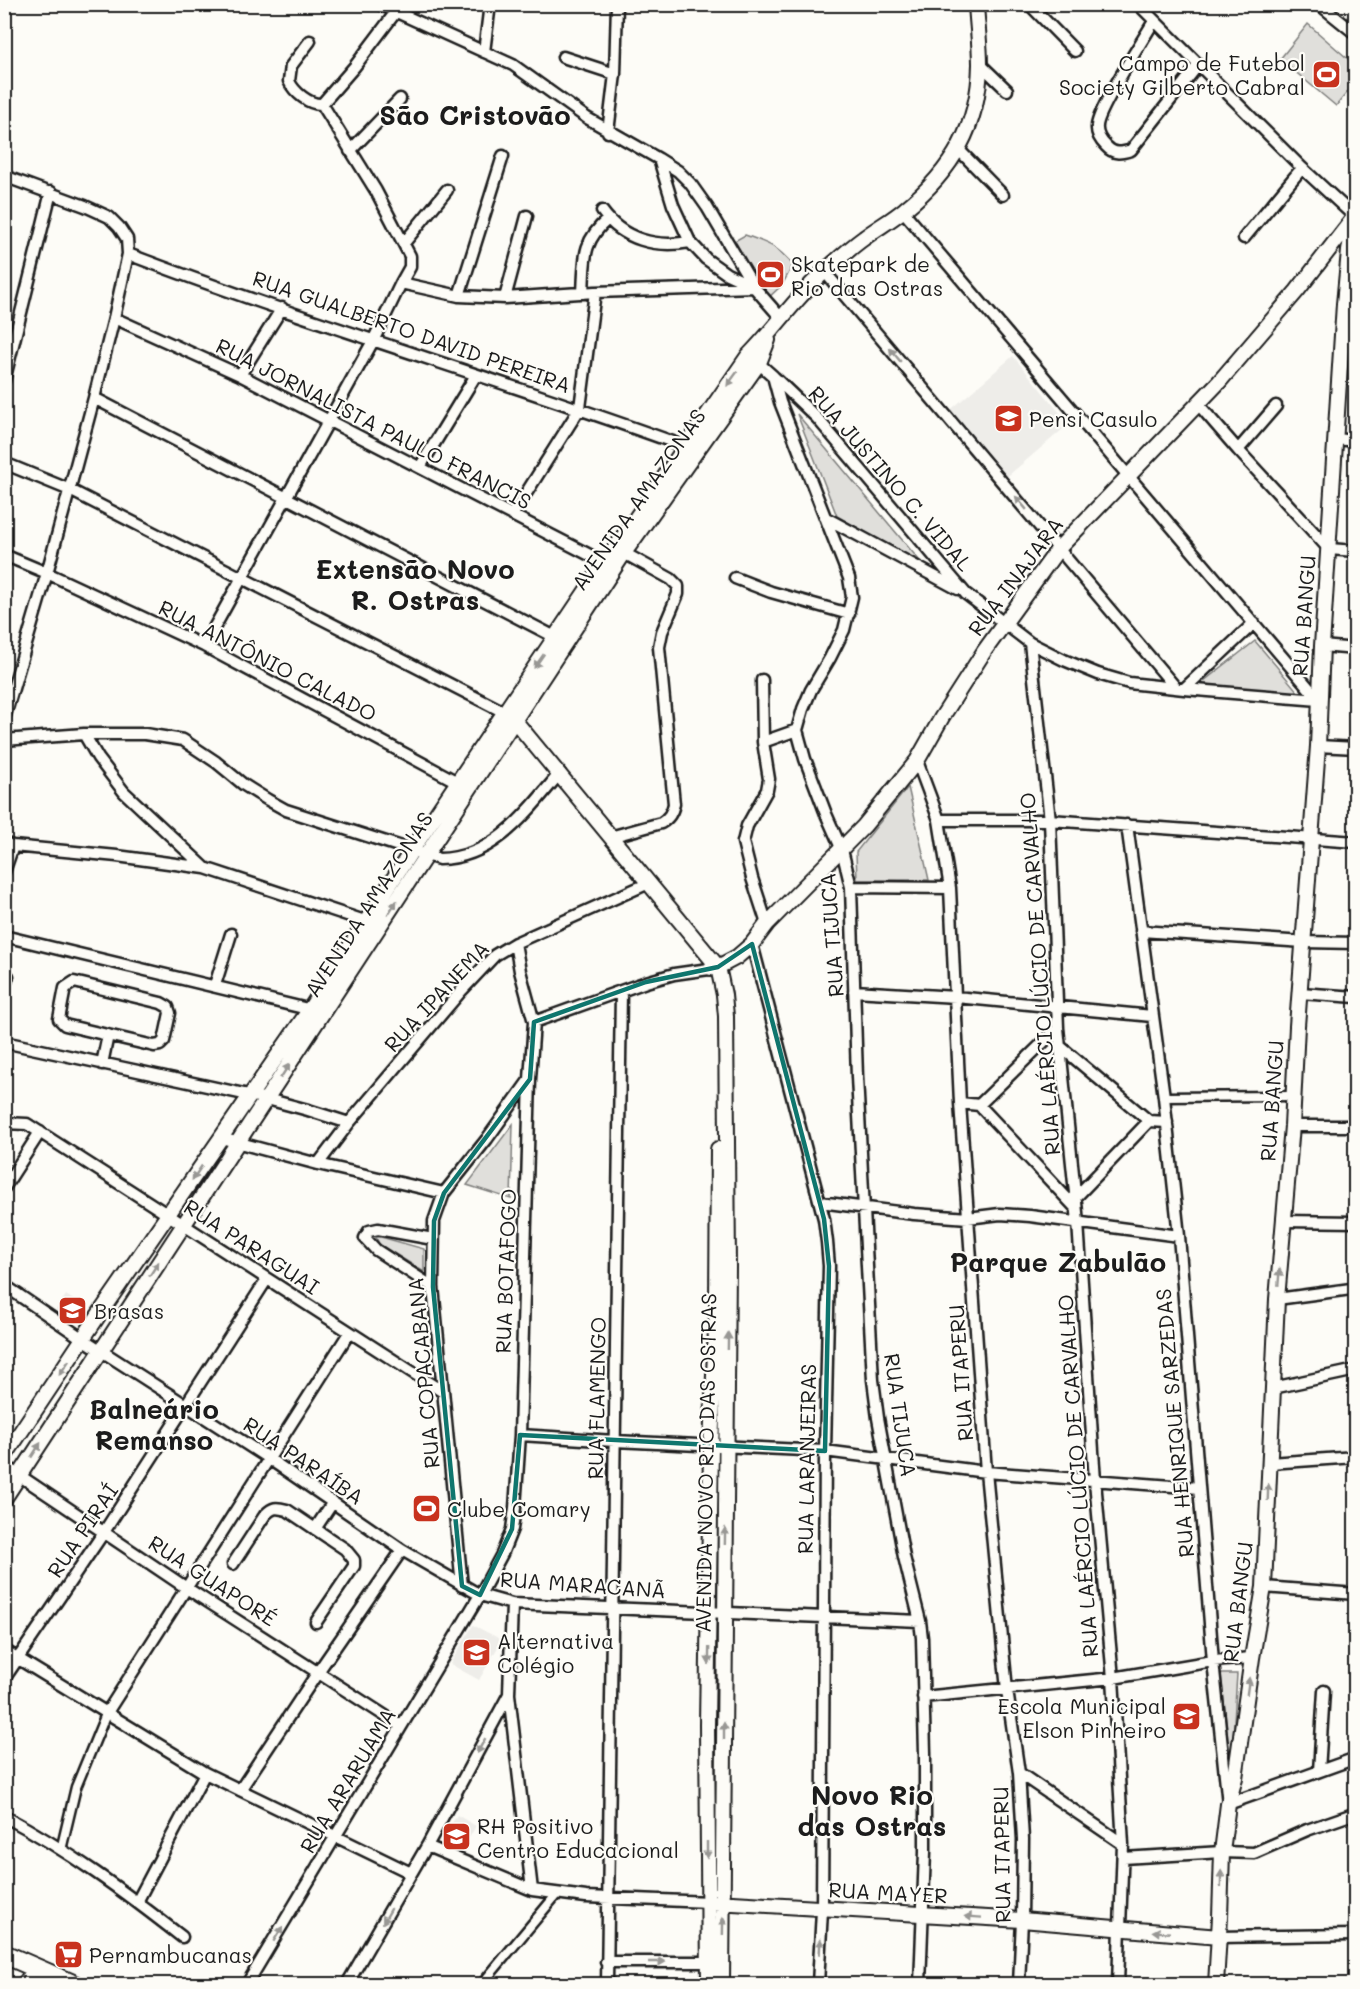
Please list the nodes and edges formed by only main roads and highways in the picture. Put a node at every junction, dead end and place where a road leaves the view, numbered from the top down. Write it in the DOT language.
graph roads {
  1 [pos="4,1954"];
  2 [pos="4,1967"];
  3 [pos="31,1983"];
  4 [pos="73,1984"];
  1 -- 4 [label="highway"];
  2 -- 3 [label="highway"];
}
